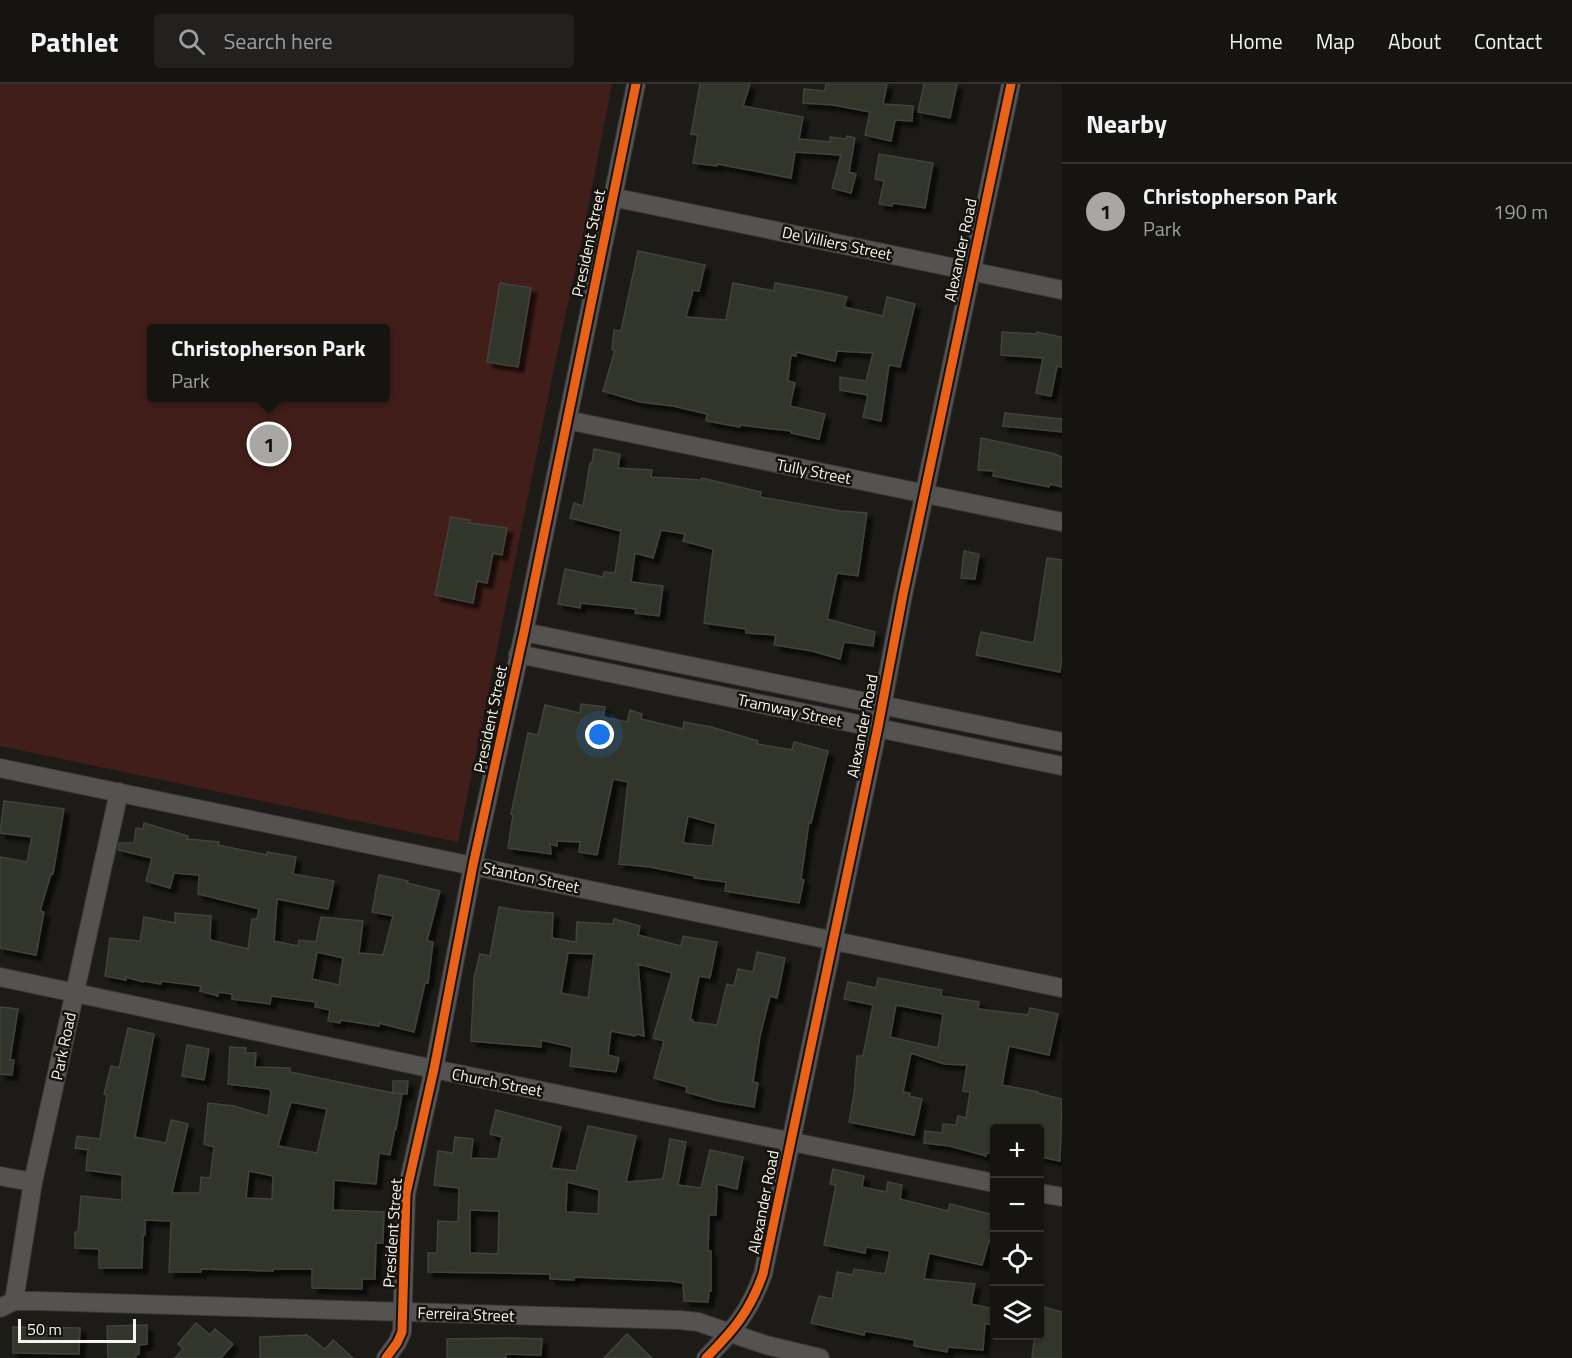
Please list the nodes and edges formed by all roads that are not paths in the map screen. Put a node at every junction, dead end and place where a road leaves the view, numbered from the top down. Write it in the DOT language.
graph roads {
  1 [pos="636,84"];
  2 [pos="1011,84"];
  3 [pos="612,197"];
  4 [pos="970,271"];
  5 [pos="1062,290"];
  6 [pos="567,420"];
  7 [pos="924,494"];
  8 [pos="1062,522"];
  9 [pos="524,632"];
  10 [pos="518,654"];
  11 [pos="701,667"];
  12 [pos="696,690"];
  13 [pos="882,705"];
  14 [pos="878,728"];
  15 [pos="1062,742"];
  16 [pos="1062,766"];
  17 [pos="0,768"];
  18 [pos="119,792"];
  19 [pos="473,865"];
  20 [pos="832,940"];
  21 [pos="0,977"];
  22 [pos="1062,988"];
  23 [pos="75,993"];
  24 [pos="434,1069"];
  25 [pos="790,1141"];
  26 [pos="0,1176"];
  27 [pos="33,1182"];
  28 [pos="990,1182"];
  29 [pos="1044,1193"];
  30 [pos="1062,1197"];
  31 [pos="7,1305"];
  32 [pos="402,1312"];
  33 [pos="731,1332"];
  34 [pos="386,1358"];
  35 [pos="706,1358"];
  36 [pos="820,1358"];
  1 -- 3 [label="street, President Street"];
  2 -- 4 [label="street, Alexander Road"];
  3 -- 4 [label="street, De Villiers Street"];
  3 -- 6 [label="street, President Street"];
  4 -- 5 [label="street, De Villiers Street"];
  4 -- 7 [label="street, Alexander Road"];
  6 -- 7 [label="street, Tully Street"];
  6 -- 9 [label="street, President Street"];
  7 -- 8 [label="street, Tully Street"];
  7 -- 13 [label="street, Alexander Road"];
  9 -- 10 [label="street, President Street"];
  9 -- 11 [label="street, Tramway Street"];
  10 -- 12 [label="street, Tramway Street"];
  10 -- 19 [label="street, President Street"];
  11 -- 12 [label="street"];
  11 -- 13 [label="street, Tramway Street"];
  12 -- 14 [label="street, Tramway Street"];
  13 -- 14 [label="street, Alexander Road"];
  13 -- 15 [label="street, Tramway Street"];
  14 -- 16 [label="street, Tramway Street"];
  14 -- 20 [label="street, Alexander Road"];
  17 -- 18 [label="street, Stanton Street"];
  18 -- 19 [label="street, Stanton Street"];
  18 -- 23 [label="street, Park Road"];
  19 -- 20 [label="street, Stanton Street"];
  19 -- 24 [label="street, President Street"];
  20 -- 22 [label="street, Stanton Street"];
  20 -- 25 [label="street, Alexander Road"];
  21 -- 23 [label="street, Church Street"];
  23 -- 24 [label="street, Church Street"];
  23 -- 27 [label="street, Park Road"];
  24 -- 25 [label="street, Church Street"];
  24 -- 32 [label="street, President Street"];
  25 -- 28 [label="street, Church Street"];
  25 -- 33 [label="street, Alexander Road"];
  26 -- 27 [label="street"];
  27 -- 31 [label="street, Park Road"];
  29 -- 30 [label="street"];
  31 -- 32 [label="street, Ferreira Street"];
  32 -- 33 [label="street, Ferreira Street"];
  32 -- 34 [label="street, President Street"];
  33 -- 35 [label="street, Alexander Road"];
  33 -- 36 [label="street, Ferreira Street"];
}
